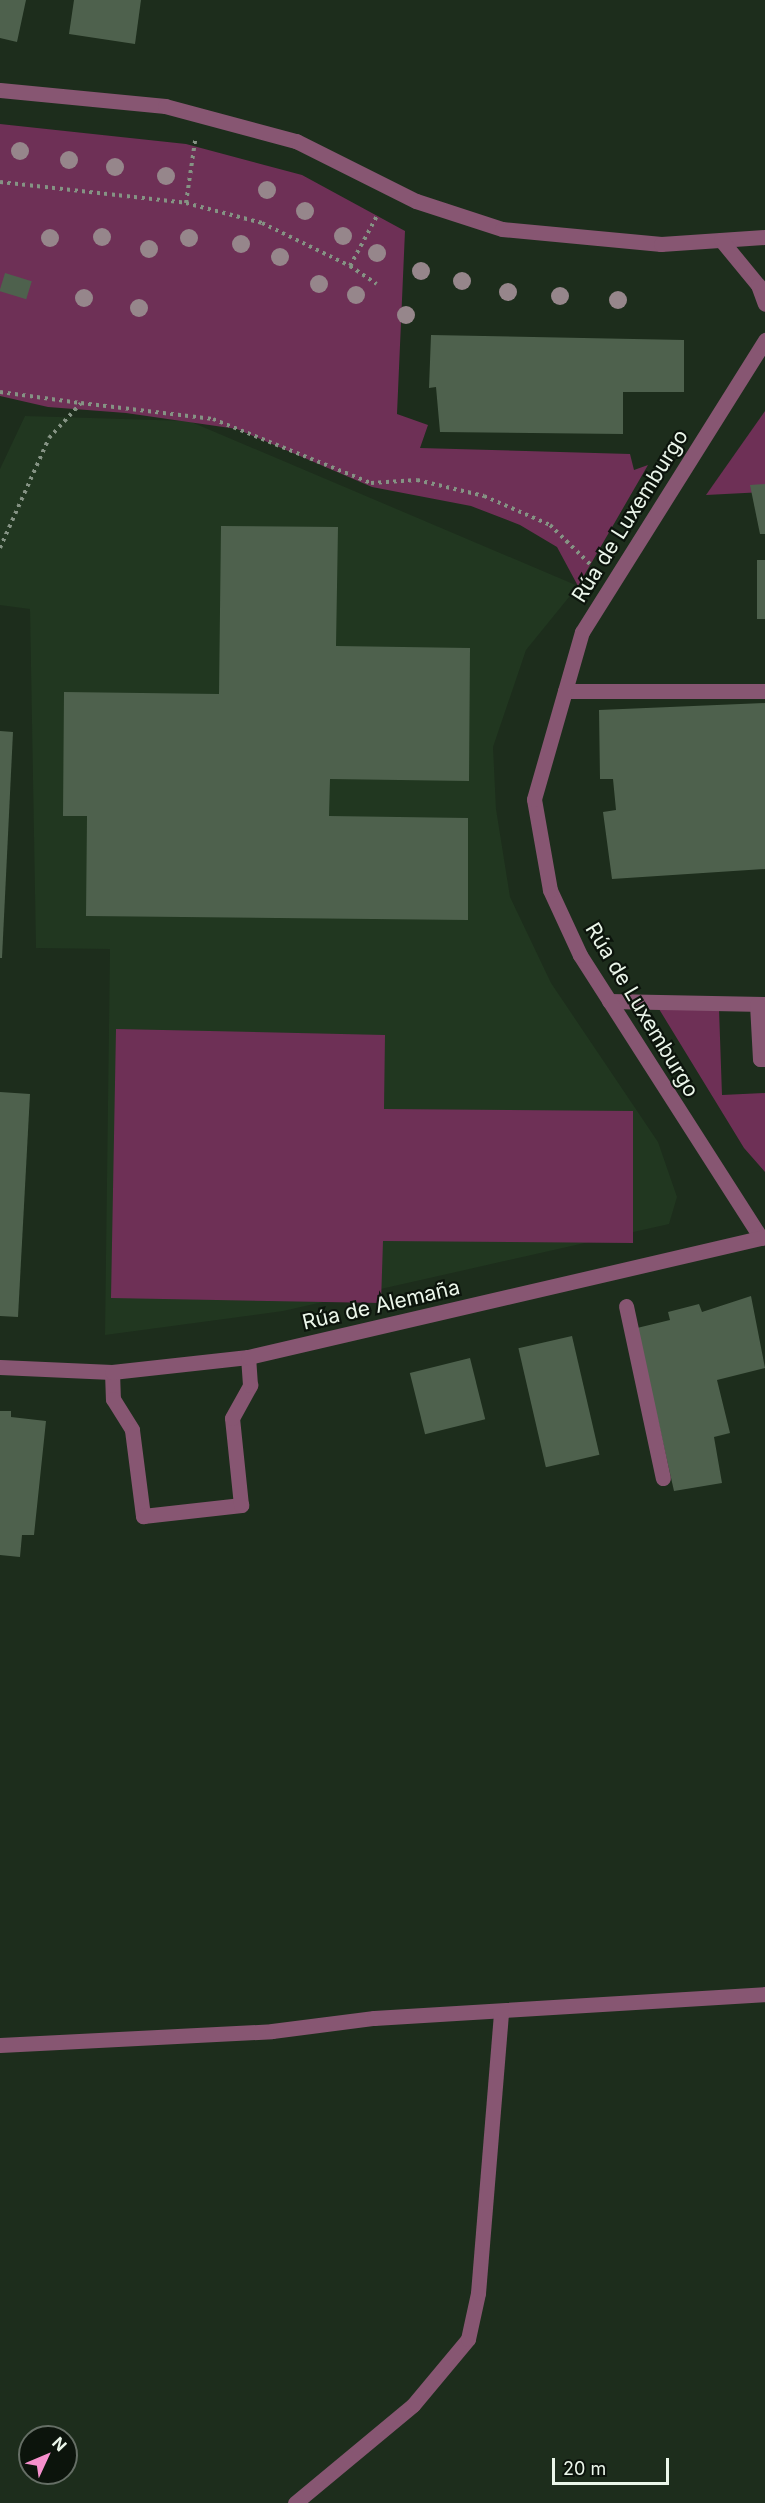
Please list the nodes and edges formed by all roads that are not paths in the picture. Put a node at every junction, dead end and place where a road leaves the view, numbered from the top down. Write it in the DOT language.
graph roads {
  1 [pos="0,90"];
  2 [pos="765,237"];
  3 [pos="721,240"];
  4 [pos="765,304"];
  5 [pos="765,340"];
  6 [pos="565,691"];
  7 [pos="765,691"];
  8 [pos="609,1001"];
  9 [pos="761,1004"];
  10 [pos="765,1059"];
  11 [pos="763,1238"];
  12 [pos="626,1306"];
  13 [pos="248,1357"];
  14 [pos="0,1367"];
  15 [pos="112,1372"];
  16 [pos="663,1478"];
  17 [pos="765,1994"];
  18 [pos="501,2013"];
  19 [pos="0,2045"];
  20 [pos="295,2503"];
  1 -- 3 [label="street"];
  2 -- 3 [label="street"];
  3 -- 4 [label="street"];
  5 -- 6 [label="street, Rúa de Luxemburgo"];
  6 -- 7 [label="street"];
  6 -- 8 [label="street, Rúa de Luxemburgo"];
  8 -- 9 [label="street"];
  8 -- 11 [label="street, Rúa de Luxemburgo"];
  9 -- 10 [label="street"];
  11 -- 13 [label="street, Rúa de Alemaña"];
  12 -- 16 [label="street"];
  13 -- 15 [label="street, Rúa de Alemaña"];
  13 -- 15 [label="street"];
  14 -- 15 [label="street, Rúa de Alemaña"];
  17 -- 18 [label="street"];
  18 -- 19 [label="street"];
  18 -- 20 [label="street"];
}
